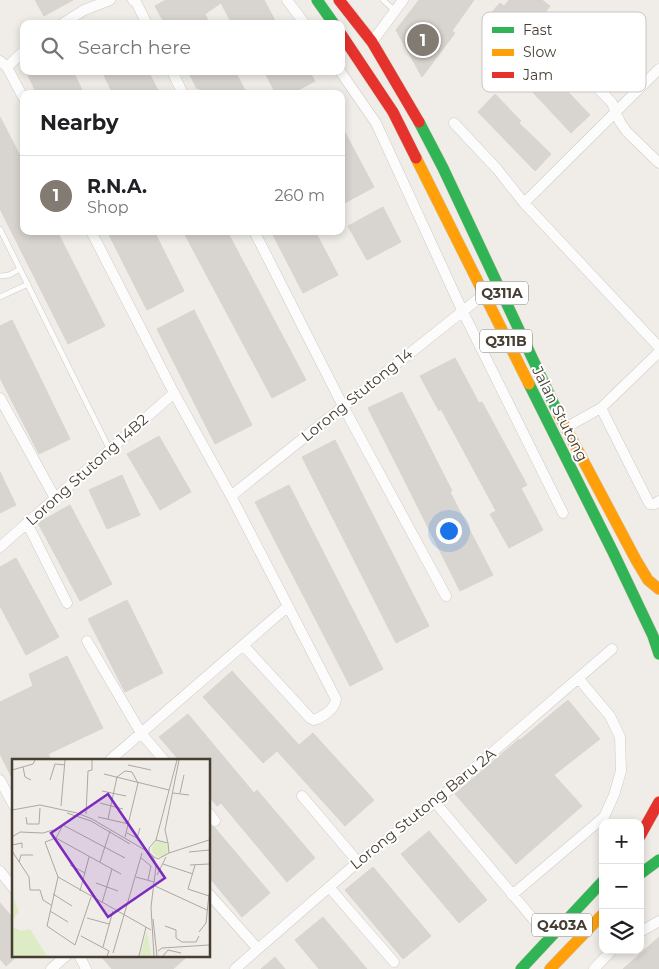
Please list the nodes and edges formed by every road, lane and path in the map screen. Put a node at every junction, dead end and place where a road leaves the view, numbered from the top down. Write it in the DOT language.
graph roads {
  1 [pos="110,0"];
  2 [pos="133,0"];
  3 [pos="287,0"];
  4 [pos="317,0"];
  5 [pos="339,0"];
  6 [pos="383,0"];
  7 [pos="403,0"];
  8 [pos="395,11"];
  9 [pos="68,20"];
  10 [pos="145,20"];
  11 [pos="301,20"];
  12 [pos="331,20"];
  13 [pos="345,40"];
  14 [pos="372,42"];
  15 [pos="20,54"];
  16 [pos="4,64"];
  17 [pos="659,69"];
  18 [pos="174,75"];
  19 [pos="343,75"];
  20 [pos="646,82"];
  21 [pos="181,90"];
  22 [pos="20,92"];
  23 [pos="601,92"];
  24 [pos="636,92"];
  25 [pos="616,112"];
  26 [pos="454,123"];
  27 [pos="659,163"];
  28 [pos="524,203"];
  29 [pos="0,231"];
  30 [pos="93,235"];
  31 [pos="256,235"];
  32 [pos="20,269"];
  33 [pos="0,276"];
  34 [pos="28,284"];
  35 [pos="483,295"];
  36 [pos="0,298"];
  37 [pos="462,310"];
  38 [pos="659,347"];
  39 [pos="659,352"];
  40 [pos="174,393"];
  41 [pos="0,398"];
  42 [pos="343,406"];
  43 [pos="601,408"];
  44 [pos="565,428"];
  45 [pos="110,450"];
  46 [pos="231,496"];
  47 [pos="55,498"];
  48 [pos="659,501"];
  49 [pos="563,512"];
  50 [pos="27,523"];
  51 [pos="0,547"];
  52 [pos="659,589"];
  53 [pos="446,596"];
  54 [pos="66,603"];
  55 [pos="287,608"];
  56 [pos="87,641"];
  57 [pos="244,646"];
  58 [pos="612,649"];
  59 [pos="659,654"];
  60 [pos="578,678"];
  61 [pos="141,733"];
  62 [pos="111,759"];
  63 [pos="163,759"];
  64 [pos="0,780"];
  65 [pos="302,796"];
  66 [pos="12,802"];
  67 [pos="434,802"];
  68 [pos="659,802"];
  69 [pos="644,830"];
  70 [pos="659,860"];
  71 [pos="358,862"];
  72 [pos="0,871"];
  73 [pos="644,871"];
  74 [pos="599,885"];
  75 [pos="12,886"];
  76 [pos="329,887"];
  77 [pos="210,895"];
  78 [pos="512,895"];
  79 [pos="599,918"];
  80 [pos="659,921"];
  81 [pos="644,930"];
  82 [pos="549,938"];
  83 [pos="257,948"];
  84 [pos="608,954"];
  85 [pos="67,956"];
  86 [pos="80,956"];
  87 [pos="394,962"];
  88 [pos="51,969"];
  89 [pos="86,969"];
  90 [pos="235,969"];
  91 [pos="521,969"];
  92 [pos="550,969"];
  93 [pos="594,969"];
  1 -- 9 [label="street"];
  2 -- 10 [label="street"];
  3 -- 11 [label="street"];
  4 -- 12 [label="main road"];
  5 -- 14 [label="main road, Jalan Stutong / Q311A"];
  6 -- 8 [label="lane"];
  7 -- 8 [label="street"];
  8 -- 14 [label="street"];
  13 -- 35 [label="main road, Jalan Stutong / Q311B"];
  14 -- 44 [label="main road, Jalan Stutong / Q311A"];
  15 -- 16 [label="street"];
  16 -- 22 [label="street"];
  17 -- 20 [label="street"];
  18 -- 21 [label="street"];
  19 -- 37 [label="street"];
  23 -- 25 [label="street"];
  24 -- 25 [label="street"];
  25 -- 27 [label="street"];
  25 -- 28 [label="street"];
  26 -- 28 [label="street"];
  28 -- 38 [label="street"];
  29 -- 32 [label="lane"];
  30 -- 40 [label="street"];
  31 -- 42 [label="street"];
  32 -- 33 [label="lane"];
  32 -- 34 [label="lane"];
  34 -- 36 [label="lane"];
  34 -- 45 [label="lane"];
  35 -- 37 [label="street, Lorong Stutong 14"];
  35 -- 59 [label="main road, Jalan Stutong / Q311B"];
  37 -- 42 [label="street, Lorong Stutong 14"];
  37 -- 49 [label="street"];
  39 -- 43 [label="street"];
  40 -- 45 [label="street, Lorong Stutong 14B2"];
  40 -- 46 [label="street"];
  41 -- 47 [label="street"];
  42 -- 46 [label="street, Lorong Stutong 14"];
  42 -- 53 [label="street"];
  43 -- 44 [label="street"];
  43 -- 48 [label="street"];
  44 -- 52 [label="main road, Jalan Stutong / Q311A"];
  45 -- 47 [label="street, Lorong Stutong 14B2"];
  46 -- 55 [label="street"];
  47 -- 50 [label="street, Lorong Stutong 14B2"];
  50 -- 51 [label="street, Lorong Stutong 14B2"];
  50 -- 54 [label="street"];
  55 -- 57 [label="street"];
  55 -- 57 [label="street"];
  56 -- 61 [label="street"];
  57 -- 61 [label="street"];
  58 -- 60 [label="street, Lorong Stutong Baru 2A"];
  60 -- 67 [label="street, Lorong Stutong Baru 2A"];
  60 -- 78 [label="street"];
  61 -- 62 [label="street"];
  61 -- 63 [label="street"];
  64 -- 66 [label="street"];
  65 -- 71 [label="street"];
  67 -- 71 [label="street, Lorong Stutong Baru 2A"];
  67 -- 78 [label="street"];
  68 -- 69 [label="main road"];
  70 -- 73 [label="main road"];
  71 -- 76 [label="street, Lorong Stutong Baru 2A"];
  72 -- 75 [label="street"];
  74 -- 82 [label="main road, Q403A"];
  76 -- 83 [label="street, Lorong Stutong Baru 2A"];
  76 -- 87 [label="street"];
  77 -- 83 [label="street"];
  78 -- 82 [label="street"];
  79 -- 92 [label="main road"];
  80 -- 81 [label="street"];
  82 -- 91 [label="main road, Q403A"];
  83 -- 90 [label="street, Lorong Stutong Baru 2A"];
  84 -- 93 [label="street"];
  85 -- 88 [label="street"];
  86 -- 89 [label="street"];
}
